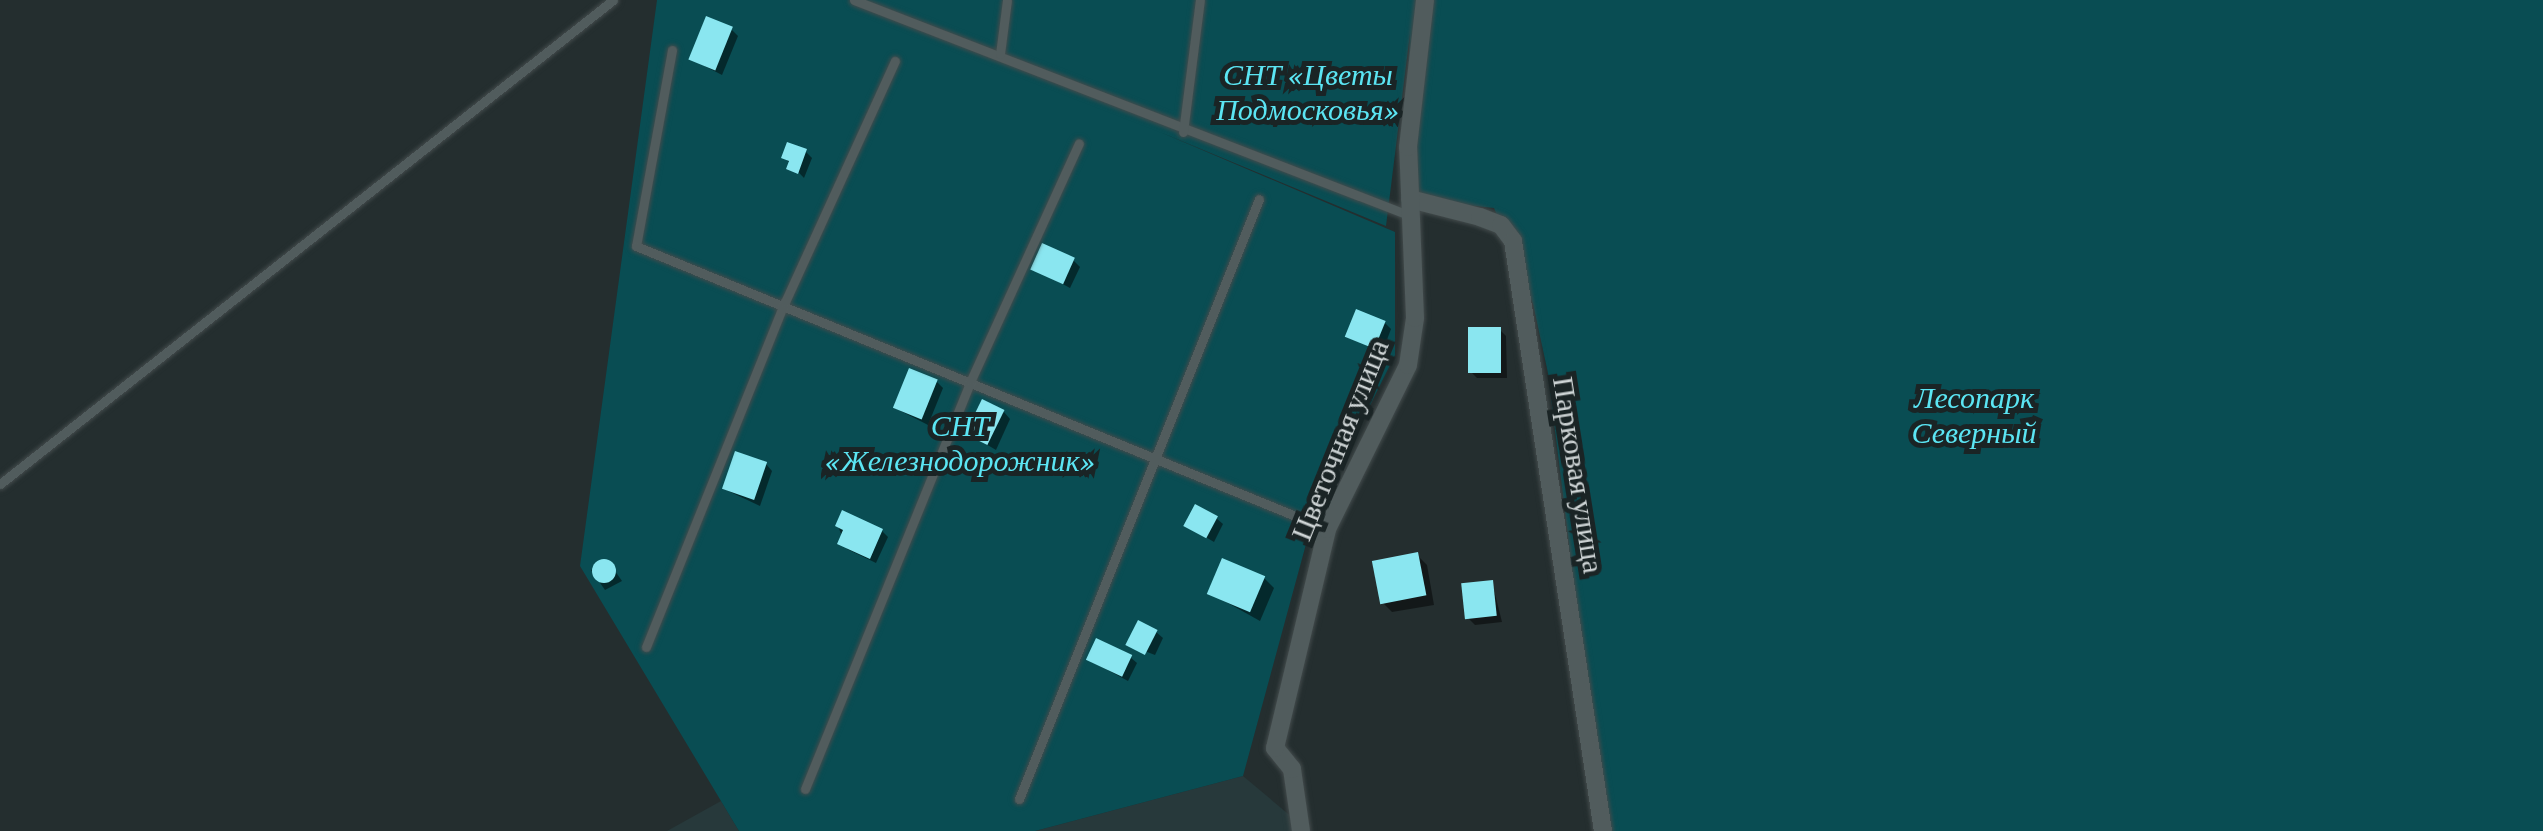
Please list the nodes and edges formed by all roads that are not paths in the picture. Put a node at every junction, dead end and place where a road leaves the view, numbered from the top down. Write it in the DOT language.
graph roads {
  1 [pos="613,0"];
  2 [pos="854,0"];
  3 [pos="1007,0"];
  4 [pos="1200,0"];
  5 [pos="1426,0"];
  6 [pos="672,50"];
  7 [pos="1000,54"];
  8 [pos="895,61"];
  9 [pos="1183,132"];
  10 [pos="1079,142"];
  11 [pos="1259,200"];
  12 [pos="1411,207"];
  13 [pos="785,302"];
  14 [pos="972,380"];
  15 [pos="1158,458"];
  16 [pos="0,484"];
  17 [pos="1327,529"];
  18 [pos="646,647"];
  19 [pos="805,789"];
  20 [pos="1019,799"];
  21 [pos="1301,831"];
  22 [pos="1603,831"];
  1 -- 16 [label="lane"];
  2 -- 7 [label="lane"];
  3 -- 7 [label="lane"];
  4 -- 9 [label="lane"];
  5 -- 12 [label="street, Цветочная улица"];
  6 -- 13 [label="lane"];
  7 -- 9 [label="lane"];
  8 -- 13 [label="lane"];
  9 -- 12 [label="lane"];
  10 -- 14 [label="lane"];
  11 -- 15 [label="lane"];
  12 -- 17 [label="street, Цветочная улица"];
  12 -- 22 [label="street, Парковая улица"];
  13 -- 14 [label="lane"];
  13 -- 18 [label="lane"];
  14 -- 15 [label="lane"];
  14 -- 19 [label="lane"];
  15 -- 17 [label="lane"];
  15 -- 20 [label="lane"];
  17 -- 21 [label="street, Цветочная улица"];
}
